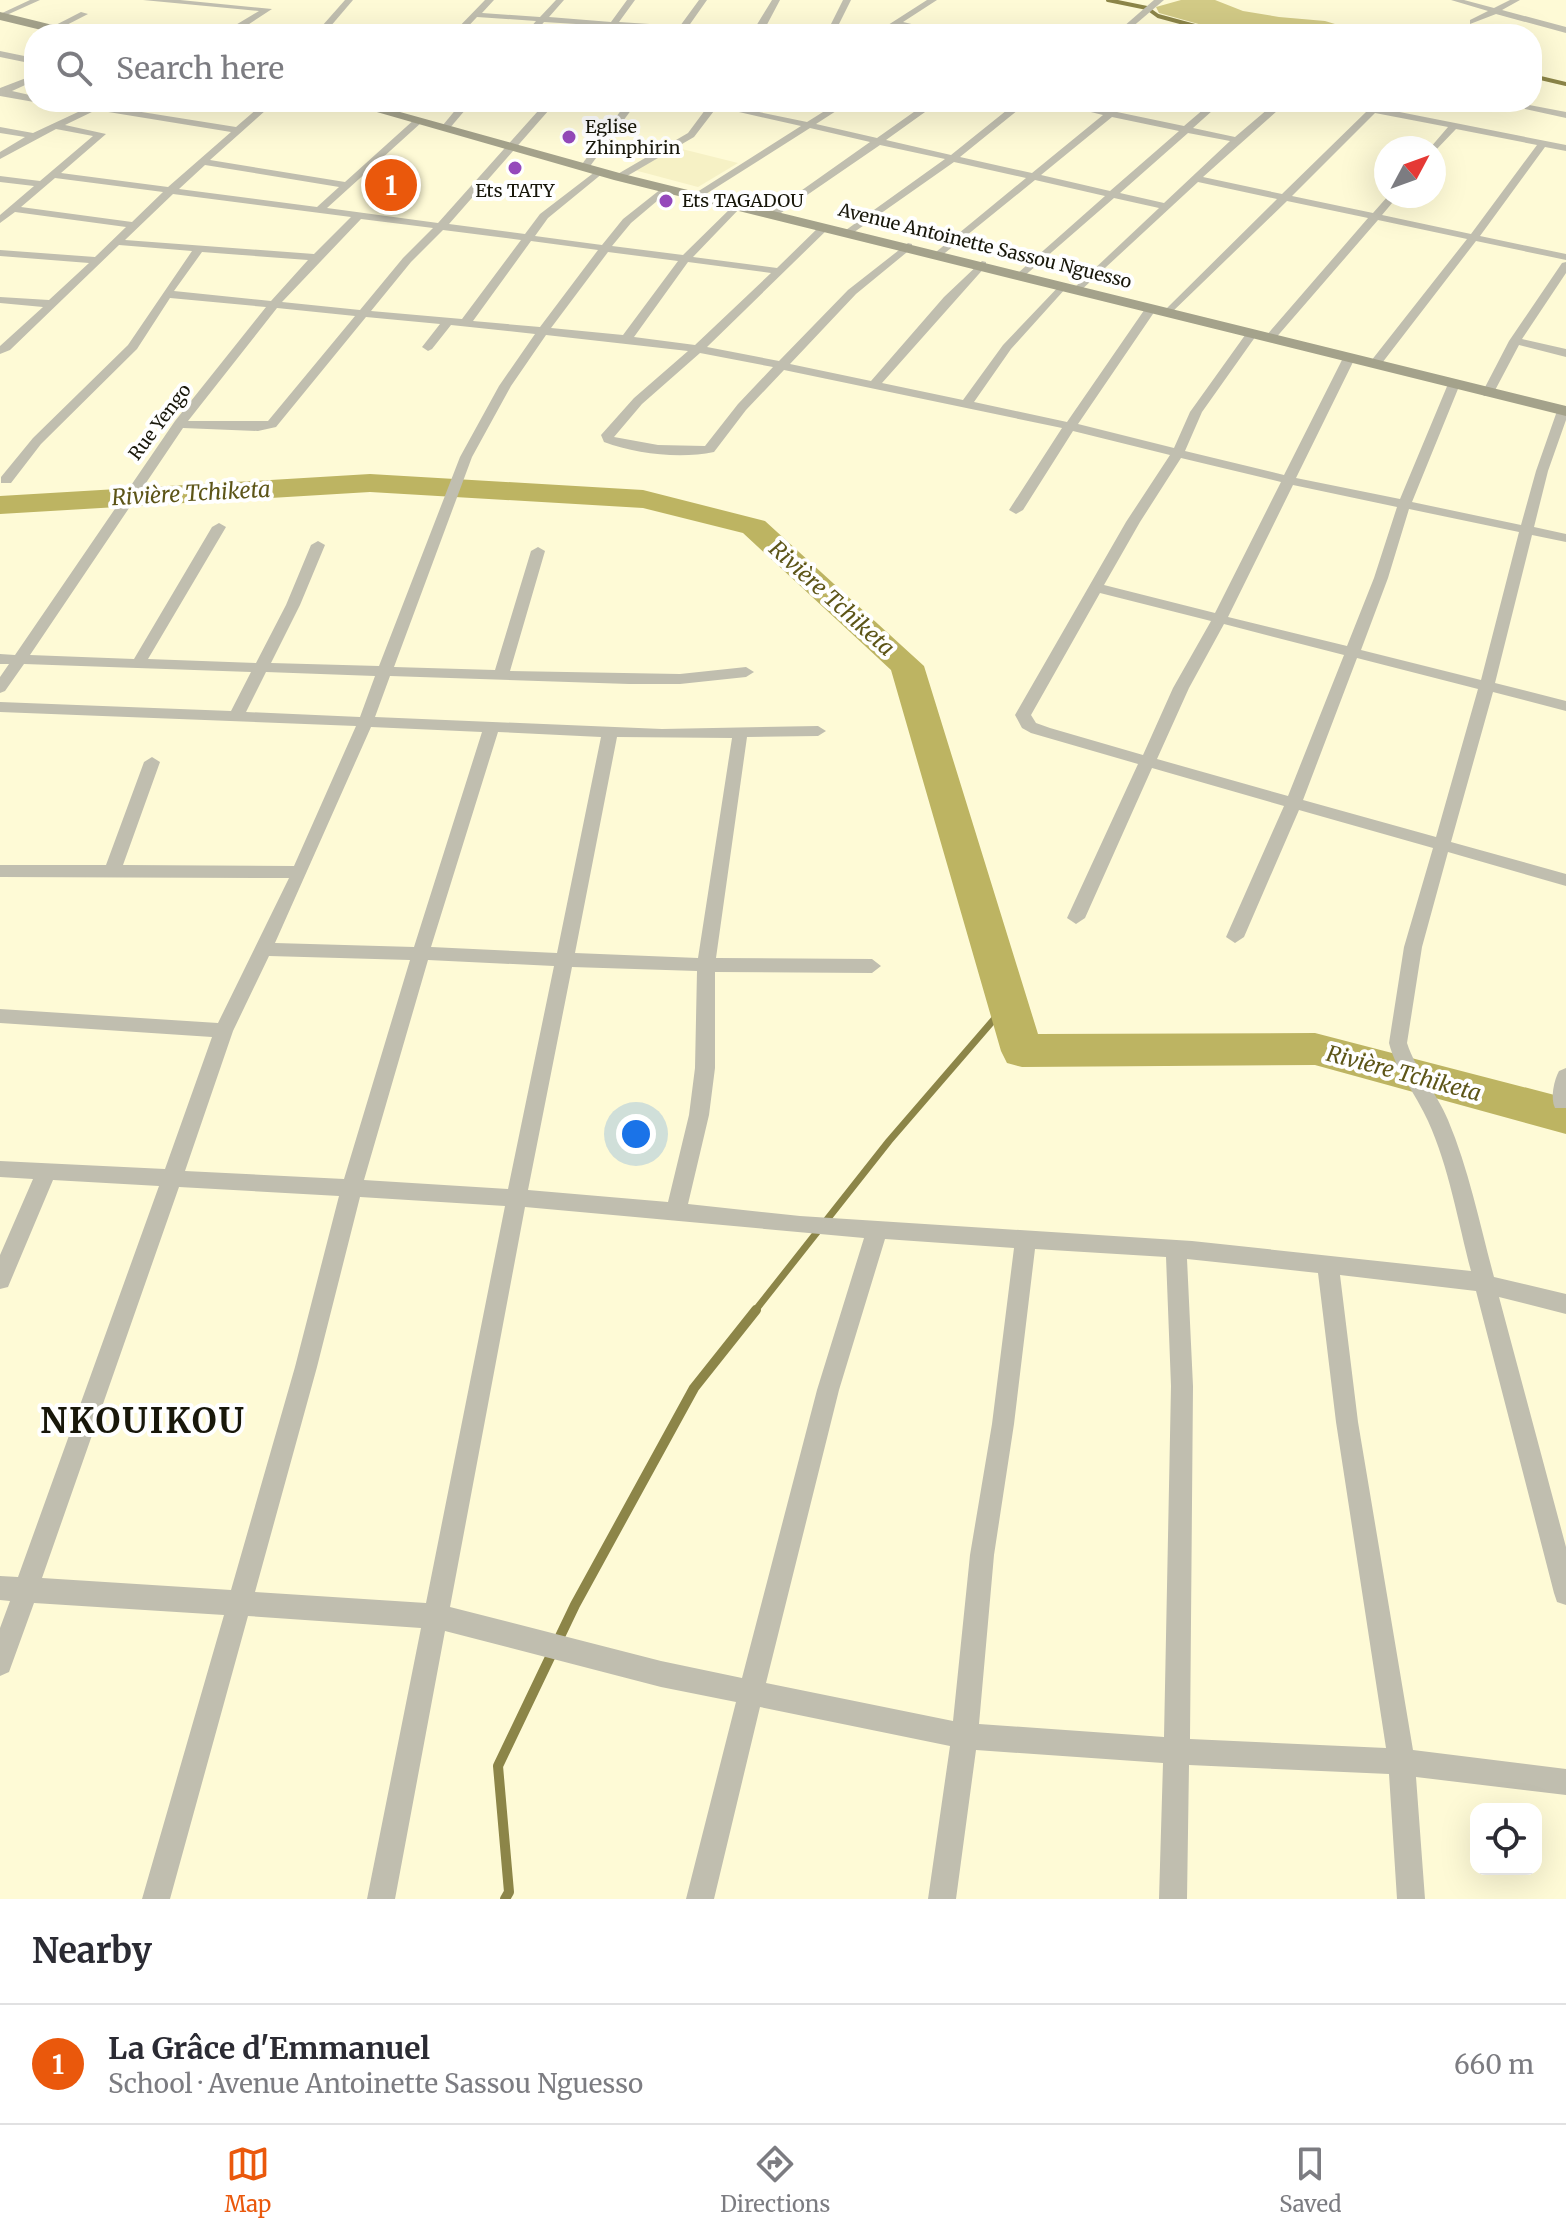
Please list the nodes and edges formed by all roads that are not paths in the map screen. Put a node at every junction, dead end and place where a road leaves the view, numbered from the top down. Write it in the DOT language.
graph roads {
  1 [pos="36,0"];
  2 [pos="147,0"];
  3 [pos="349,0"];
  4 [pos="490,0"];
  5 [pos="560,0"];
  6 [pos="631,0"];
  7 [pos="703,0"];
  8 [pos="776,0"];
  9 [pos="847,0"];
  10 [pos="933,0"];
  11 [pos="1160,0"];
  12 [pos="1455,0"];
  13 [pos="1516,0"];
  14 [pos="1497,11"];
  15 [pos="84,14"];
  16 [pos="477,15"];
  17 [pos="1,20"];
  18 [pos="542,20"];
  19 [pos="1473,22"];
  20 [pos="893,23"];
  21 [pos="34,24"];
  22 [pos="63,24"];
  23 [pos="244,24"];
  24 [pos="328,24"];
  25 [pos="467,24"];
  26 [pos="538,24"];
  27 [pos="600,24"];
  28 [pos="615,24"];
  29 [pos="686,24"];
  30 [pos="763,24"];
  31 [pos="835,24"];
  32 [pos="898,24"];
  33 [pos="1130,24"];
  34 [pos="1566,30"];
  35 [pos="0,54"];
  36 [pos="24,59"];
  37 [pos="24,82"];
  38 [pos="1,92"];
  39 [pos="24,97"];
  40 [pos="1542,110"];
  41 [pos="85,112"];
  42 [pos="112,112"];
  43 [pos="259,112"];
  44 [pos="399,112"];
  45 [pos="459,112"];
  46 [pos="541,112"];
  47 [pos="626,112"];
  48 [pos="708,112"];
  49 [pos="753,112"];
  50 [pos="829,112"];
  51 [pos="920,112"];
  52 [pos="1010,112"];
  53 [pos="1104,112"];
  54 [pos="1206,112"];
  55 [pos="1270,112"];
  56 [pos="1371,112"];
  57 [pos="1383,112"];
  58 [pos="1109,113"];
  59 [pos="1566,115"];
  60 [pos="419,120"];
  61 [pos="809,125"];
  62 [pos="55,126"];
  63 [pos="1454,126"];
  64 [pos="446,127"];
  65 [pos="0,130"];
  66 [pos="238,130"];
  67 [pos="1187,130"];
  68 [pos="34,136"];
  69 [pos="1445,136"];
  70 [pos="1237,140"];
  71 [pos="877,142"];
  72 [pos="1543,143"];
  73 [pos="510,145"];
  74 [pos="1566,148"];
  75 [pos="0,156"];
  76 [pos="953,158"];
  77 [pos="204,162"];
  78 [pos="592,169"];
  79 [pos="54,175"];
  80 [pos="1032,176"];
  81 [pos="619,177"];
  82 [pos="0,179"];
  83 [pos="1197,179"];
  84 [pos="41,184"];
  85 [pos="347,185"];
  86 [pos="666,188"];
  87 [pos="171,190"];
  88 [pos="1115,194"];
  89 [pos="698,196"];
  90 [pos="1287,198"];
  91 [pos="737,205"];
  92 [pos="1166,207"];
  93 [pos="1383,208"];
  94 [pos="13,209"];
  95 [pos="318,211"];
  96 [pos="775,214"];
  97 [pos="358,216"];
  98 [pos="1376,216"];
  99 [pos="0,220"];
  100 [pos="133,225"];
  101 [pos="442,226"];
  102 [pos="826,226"];
  103 [pos="850,232"];
  104 [pos="526,237"];
  105 [pos="1472,237"];
  106 [pos="115,242"];
  107 [pos="908,246"];
  108 [pos="603,247"];
  109 [pos="198,250"];
  110 [pos="0,253"];
  111 [pos="940,254"];
  112 [pos="315,257"];
  113 [pos="1566,257"];
  114 [pos="685,259"];
  115 [pos="98,260"];
  116 [pos="982,264"];
  117 [pos="1566,265"];
  118 [pos="778,271"];
  119 [pos="1022,275"];
  120 [pos="1062,286"];
  121 [pos="1078,290"];
  122 [pos="167,294"];
  123 [pos="0,300"];
  124 [pos="276,303"];
  125 [pos="53,304"];
  126 [pos="1151,308"];
  127 [pos="1169,312"];
  128 [pos="365,314"];
  129 [pos="448,321"];
  130 [pos="465,323"];
  131 [pos="543,331"];
  132 [pos="1252,333"];
  133 [pos="1270,338"];
  134 [pos="626,339"];
  135 [pos="1515,341"];
  136 [pos="428,347"];
  137 [pos="698,349"];
  138 [pos="0,350"];
  139 [pos="1566,353"];
  140 [pos="1349,358"];
  141 [pos="1375,364"];
  142 [pos="784,366"];
  143 [pos="875,384"];
  144 [pos="1454,384"];
  145 [pos="1488,393"];
  146 [pos="966,404"];
  147 [pos="1565,411"];
  148 [pos="179,424"];
  149 [pos="1070,426"];
  150 [pos="1177,455"];
  151 [pos="6,480"];
  152 [pos="1289,480"];
  153 [pos="1405,502"];
  154 [pos="1016,510"];
  155 [pos="219,527"];
  156 [pos="1528,529"];
  157 [pos="1566,538"];
  158 [pos="318,545"];
  159 [pos="538,551"];
  160 [pos="1097,588"];
  161 [pos="1220,618"];
  162 [pos="1353,652"];
  163 [pos="0,659"];
  164 [pos="18,660"];
  165 [pos="138,664"];
  166 [pos="258,668"];
  167 [pos="386,672"];
  168 [pos="746,672"];
  169 [pos="501,676"];
  170 [pos="1487,685"];
  171 [pos="0,688"];
  172 [pos="1566,706"];
  173 [pos="0,707"];
  174 [pos="235,718"];
  175 [pos="365,723"];
  176 [pos="492,726"];
  177 [pos="818,731"];
  178 [pos="610,732"];
  179 [pos="740,734"];
  180 [pos="152,762"];
  181 [pos="1148,763"];
  182 [pos="1293,805"];
  183 [pos="1444,845"];
  184 [pos="113,870"];
  185 [pos="0,871"];
  186 [pos="300,872"];
  187 [pos="1566,880"];
  188 [pos="1076,918"];
  189 [pos="1235,937"];
  190 [pos="263,949"];
  191 [pos="422,952"];
  192 [pos="564,961"];
  193 [pos="706,965"];
  194 [pos="872,966"];
  195 [pos="0,1016"];
  196 [pos="224,1031"];
  197 [pos="1566,1076"];
  198 [pos="1562,1102"];
  199 [pos="0,1169"];
  200 [pos="46,1172"];
  201 [pos="173,1180"];
  202 [pos="351,1190"];
  203 [pos="516,1200"];
  204 [pos="675,1214"];
  205 [pos="877,1230"];
  206 [pos="1026,1239"];
  207 [pos="1176,1249"];
  208 [pos="1328,1264"];
  209 [pos="0,1280"];
  210 [pos="1482,1284"];
  211 [pos="1566,1304"];
  212 [pos="0,1588"];
  213 [pos="28,1590"];
  214 [pos="1566,1593"];
  215 [pos="237,1603"];
  216 [pos="435,1616"];
  217 [pos="0,1663"];
  218 [pos="753,1693"];
  219 [pos="965,1736"];
  220 [pos="1176,1750"];
  221 [pos="1402,1763"];
  222 [pos="1566,1782"];
  223 [pos="156,1899"];
  224 [pos="381,1899"];
  225 [pos="700,1899"];
  226 [pos="942,1899"];
  227 [pos="1173,1899"];
  228 [pos="1411,1899"];
  1 -- 17 [label="street"];
  2 -- 23 [label="street"];
  3 -- 24 [label="street"];
  4 -- 16 [label="street"];
  5 -- 18 [label="street"];
  6 -- 28 [label="street"];
  7 -- 29 [label="street"];
  8 -- 30 [label="street"];
  9 -- 31 [label="street"];
  10 -- 20 [label="street"];
  11 -- 33 [label="street"];
  12 -- 14 [label="street"];
  13 -- 14 [label="street"];
  14 -- 19 [label="street"];
  14 -- 34 [label="street"];
  15 -- 22 [label="street"];
  16 -- 18 [label="street"];
  16 -- 25 [label="street"];
  17 -- 21 [label="street"];
  18 -- 26 [label="street"];
  18 -- 27 [label="street"];
  20 -- 32 [label="street"];
  35 -- 36 [label="street"];
  37 -- 38 [label="street"];
  38 -- 39 [label="street"];
  40 -- 59 [label="street"];
  41 -- 62 [label="street"];
  42 -- 66 [label="street"];
  43 -- 66 [label="street"];
  44 -- 60 [label="street, Avenue Antoinette Sassou Nguesso"];
  45 -- 64 [label="street"];
  46 -- 73 [label="street"];
  47 -- 78 [label="street"];
  48 -- 81 [label="street"];
  49 -- 61 [label="street"];
  50 -- 61 [label="street"];
  51 -- 71 [label="street"];
  52 -- 76 [label="street"];
  53 -- 58 [label="street"];
  54 -- 67 [label="street"];
  55 -- 70 [label="street"];
  56 -- 90 [label="street"];
  57 -- 63 [label="street"];
  58 -- 67 [label="street"];
  58 -- 80 [label="street"];
  60 -- 64 [label="street, Avenue Antoinette Sassou Nguesso"];
  60 -- 85 [label="street"];
  61 -- 71 [label="street"];
  61 -- 89 [label="street"];
  62 -- 68 [label="street"];
  62 -- 79 [label="street"];
  63 -- 69 [label="street"];
  63 -- 72 [label="street"];
  64 -- 73 [label="street, Avenue Antoinette Sassou Nguesso"];
  65 -- 68 [label="street"];
  66 -- 77 [label="street"];
  67 -- 70 [label="street"];
  67 -- 88 [label="street"];
  68 -- 75 [label="street"];
  70 -- 83 [label="street"];
  71 -- 76 [label="street"];
  71 -- 96 [label="street"];
  72 -- 74 [label="street"];
  72 -- 105 [label="street"];
  73 -- 78 [label="street, Avenue Antoinette Sassou Nguesso"];
  73 -- 101 [label="street"];
  76 -- 80 [label="street"];
  76 -- 103 [label="street"];
  77 -- 85 [label="street"];
  77 -- 87 [label="street"];
  78 -- 81 [label="street, Avenue Antoinette Sassou Nguesso"];
  78 -- 104 [label="street"];
  79 -- 84 [label="street"];
  79 -- 87 [label="street"];
  80 -- 88 [label="street"];
  80 -- 111 [label="street"];
  81 -- 86 [label="street, Avenue Antoinette Sassou Nguesso"];
  82 -- 84 [label="street"];
  83 -- 90 [label="street"];
  83 -- 92 [label="street"];
  84 -- 94 [label="street"];
  85 -- 95 [label="street"];
  86 -- 89 [label="street, Avenue Antoinette Sassou Nguesso"];
  86 -- 108 [label="street"];
  87 -- 95 [label="street"];
  87 -- 100 [label="street"];
  88 -- 92 [label="street"];
  88 -- 119 [label="street"];
  89 -- 91 [label="street, Avenue Antoinette Sassou Nguesso"];
  90 -- 98 [label="street"];
  90 -- 127 [label="street"];
  91 -- 96 [label="street, Avenue Antoinette Sassou Nguesso"];
  91 -- 114 [label="street"];
  92 -- 121 [label="street"];
  93 -- 98 [label="street"];
  94 -- 99 [label="street"];
  94 -- 100 [label="street"];
  95 -- 97 [label="street"];
  96 -- 102 [label="street, Avenue Antoinette Sassou Nguesso"];
  97 -- 101 [label="street"];
  97 -- 112 [label="street, Rue Yengo"];
  98 -- 105 [label="street"];
  98 -- 133 [label="street"];
  100 -- 106 [label="street"];
  101 -- 104 [label="street"];
  101 -- 128 [label="street"];
  102 -- 103 [label="street, Avenue Antoinette Sassou Nguesso"];
  102 -- 118 [label="street"];
  103 -- 107 [label="street, Avenue Antoinette Sassou Nguesso"];
  104 -- 108 [label="street"];
  104 -- 130 [label="street"];
  105 -- 113 [label="street"];
  105 -- 141 [label="street"];
  106 -- 109 [label="street"];
  106 -- 115 [label="street"];
  107 -- 111 [label="street, Avenue Antoinette Sassou Nguesso"];
  107 -- 142 [label="street"];
  108 -- 114 [label="street"];
  108 -- 131 [label="street"];
  109 -- 112 [label="street"];
  109 -- 122 [label="street"];
  110 -- 115 [label="street"];
  111 -- 116 [label="street, Avenue Antoinette Sassou Nguesso"];
  112 -- 124 [label="street, Rue Yengo"];
  114 -- 118 [label="street"];
  114 -- 134 [label="street"];
  115 -- 125 [label="street"];
  116 -- 119 [label="street, Avenue Antoinette Sassou Nguesso"];
  116 -- 143 [label="street"];
  117 -- 135 [label="street"];
  118 -- 137 [label="street"];
  119 -- 120 [label="street, Avenue Antoinette Sassou Nguesso"];
  120 -- 121 [label="street, Avenue Antoinette Sassou Nguesso"];
  120 -- 146 [label="street"];
  121 -- 126 [label="street, Avenue Antoinette Sassou Nguesso"];
  122 -- 124 [label="street"];
  122 -- 151 [label="street"];
  123 -- 125 [label="street"];
  124 -- 128 [label="street"];
  124 -- 148 [label="street, Rue Yengo"];
  125 -- 138 [label="street"];
  126 -- 127 [label="street, Avenue Antoinette Sassou Nguesso"];
  126 -- 149 [label="street"];
  127 -- 132 [label="street, Avenue Antoinette Sassou Nguesso"];
  128 -- 129 [label="street"];
  128 -- 148 [label="street"];
  129 -- 130 [label="street"];
  129 -- 136 [label="street"];
  130 -- 131 [label="street"];
  131 -- 134 [label="street"];
  131 -- 167 [label="street"];
  132 -- 133 [label="street, Avenue Antoinette Sassou Nguesso"];
  132 -- 150 [label="street"];
  133 -- 140 [label="street, Avenue Antoinette Sassou Nguesso"];
  134 -- 137 [label="street"];
  135 -- 139 [label="street"];
  135 -- 145 [label="street"];
  137 -- 142 [label="street"];
  137 -- 142 [label="street"];
  140 -- 141 [label="street, Avenue Antoinette Sassou Nguesso"];
  140 -- 152 [label="street"];
  141 -- 144 [label="street, Avenue Antoinette Sassou Nguesso"];
  142 -- 143 [label="street"];
  143 -- 146 [label="street"];
  144 -- 145 [label="street, Avenue Antoinette Sassou Nguesso"];
  144 -- 153 [label="street"];
  145 -- 147 [label="street, Avenue Antoinette Sassou Nguesso"];
  146 -- 149 [label="street"];
  147 -- 156 [label="street"];
  148 -- 164 [label="street, Rue Yengo"];
  149 -- 150 [label="street"];
  149 -- 154 [label="street"];
  150 -- 152 [label="street"];
  150 -- 160 [label="street"];
  152 -- 153 [label="street"];
  152 -- 161 [label="street"];
  153 -- 156 [label="street"];
  153 -- 162 [label="street"];
  155 -- 165 [label="street"];
  156 -- 157 [label="street"];
  156 -- 170 [label="street"];
  158 -- 166 [label="street"];
  159 -- 169 [label="street"];
  160 -- 161 [label="street"];
  160 -- 181 [label="street"];
  161 -- 162 [label="street"];
  161 -- 181 [label="street"];
  162 -- 170 [label="street"];
  162 -- 182 [label="street"];
  163 -- 164 [label="street"];
  164 -- 165 [label="street"];
  164 -- 171 [label="street, Rue Yengo"];
  165 -- 166 [label="street"];
  166 -- 167 [label="street"];
  166 -- 174 [label="street"];
  167 -- 169 [label="street"];
  167 -- 175 [label="street"];
  168 -- 169 [label="street"];
  170 -- 172 [label="street"];
  170 -- 183 [label="street"];
  173 -- 174 [label="street"];
  174 -- 175 [label="street"];
  175 -- 176 [label="street"];
  175 -- 186 [label="street"];
  176 -- 178 [label="street"];
  176 -- 191 [label="street"];
  177 -- 179 [label="street"];
  178 -- 179 [label="street"];
  178 -- 192 [label="street"];
  179 -- 193 [label="street"];
  180 -- 184 [label="street"];
  181 -- 182 [label="street"];
  181 -- 188 [label="street"];
  182 -- 183 [label="street"];
  182 -- 189 [label="street"];
  183 -- 187 [label="street"];
  183 -- 210 [label="street"];
  184 -- 185 [label="street"];
  184 -- 186 [label="street"];
  186 -- 190 [label="street"];
  190 -- 191 [label="street"];
  190 -- 196 [label="street"];
  191 -- 192 [label="street"];
  191 -- 202 [label="street"];
  192 -- 193 [label="street"];
  192 -- 203 [label="street"];
  193 -- 194 [label="street"];
  193 -- 204 [label="street"];
  195 -- 196 [label="street"];
  196 -- 201 [label="street"];
  197 -- 198 [label="street"];
  199 -- 200 [label="street"];
  200 -- 201 [label="street"];
  200 -- 209 [label="street"];
  201 -- 202 [label="street"];
  201 -- 213 [label="street"];
  202 -- 203 [label="street"];
  202 -- 215 [label="street"];
  203 -- 204 [label="street"];
  203 -- 216 [label="street"];
  204 -- 205 [label="street"];
  205 -- 206 [label="street"];
  205 -- 218 [label="street"];
  206 -- 207 [label="street"];
  206 -- 219 [label="street"];
  207 -- 208 [label="street"];
  207 -- 220 [label="street"];
  208 -- 210 [label="street"];
  208 -- 221 [label="street"];
  210 -- 211 [label="street"];
  210 -- 214 [label="street"];
  212 -- 213 [label="street"];
  213 -- 215 [label="street"];
  213 -- 217 [label="street"];
  215 -- 216 [label="street"];
  215 -- 223 [label="street"];
  216 -- 218 [label="street"];
  216 -- 224 [label="street"];
  218 -- 219 [label="street"];
  218 -- 225 [label="street"];
  219 -- 220 [label="street"];
  219 -- 226 [label="street"];
  220 -- 221 [label="street"];
  220 -- 227 [label="street"];
  221 -- 222 [label="street"];
  221 -- 228 [label="street"];
}
